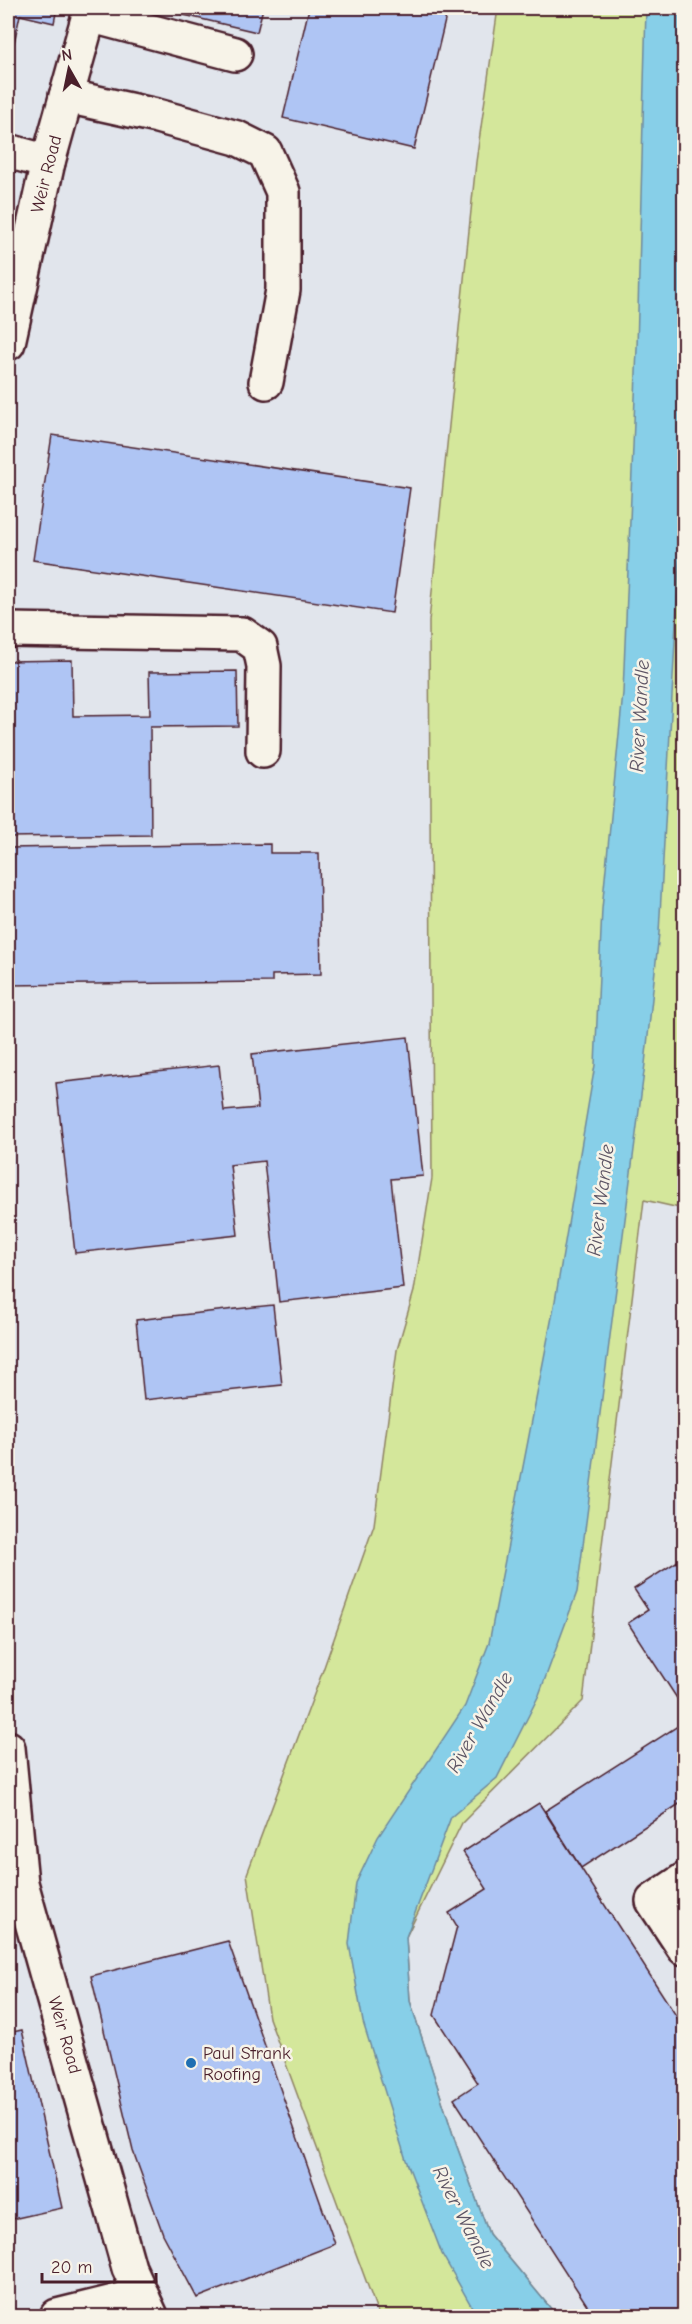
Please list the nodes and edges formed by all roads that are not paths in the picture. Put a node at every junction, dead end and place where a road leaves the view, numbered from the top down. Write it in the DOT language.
graph roads {
  1 [pos="90,11"];
  2 [pos="235,54"];
  3 [pos="66,96"];
  4 [pos="8,151"];
  5 [pos="48,162"];
  6 [pos="8,343"];
  7 [pos="266,382"];
  8 [pos="8,630"];
  9 [pos="263,751"];
  10 [pos="8,1748"];
  11 [pos="684,1880"];
  12 [pos="14,1885"];
  13 [pos="684,1948"];
  14 [pos="146,2306"];
  15 [pos="57,2316"];
  1 -- 2 [label="lane"];
  1 -- 3 [label="lane, Weir Road"];
  3 -- 5 [label="lane, Weir Road"];
  3 -- 7 [label="lane"];
  4 -- 5 [label="lane"];
  5 -- 6 [label="lane, Weir Road"];
  8 -- 9 [label="lane"];
  10 -- 12 [label="lane, Weir Road"];
  11 -- 13 [label="lane"];
  12 -- 14 [label="lane, Weir Road"];
  14 -- 15 [label="lane"];
}
